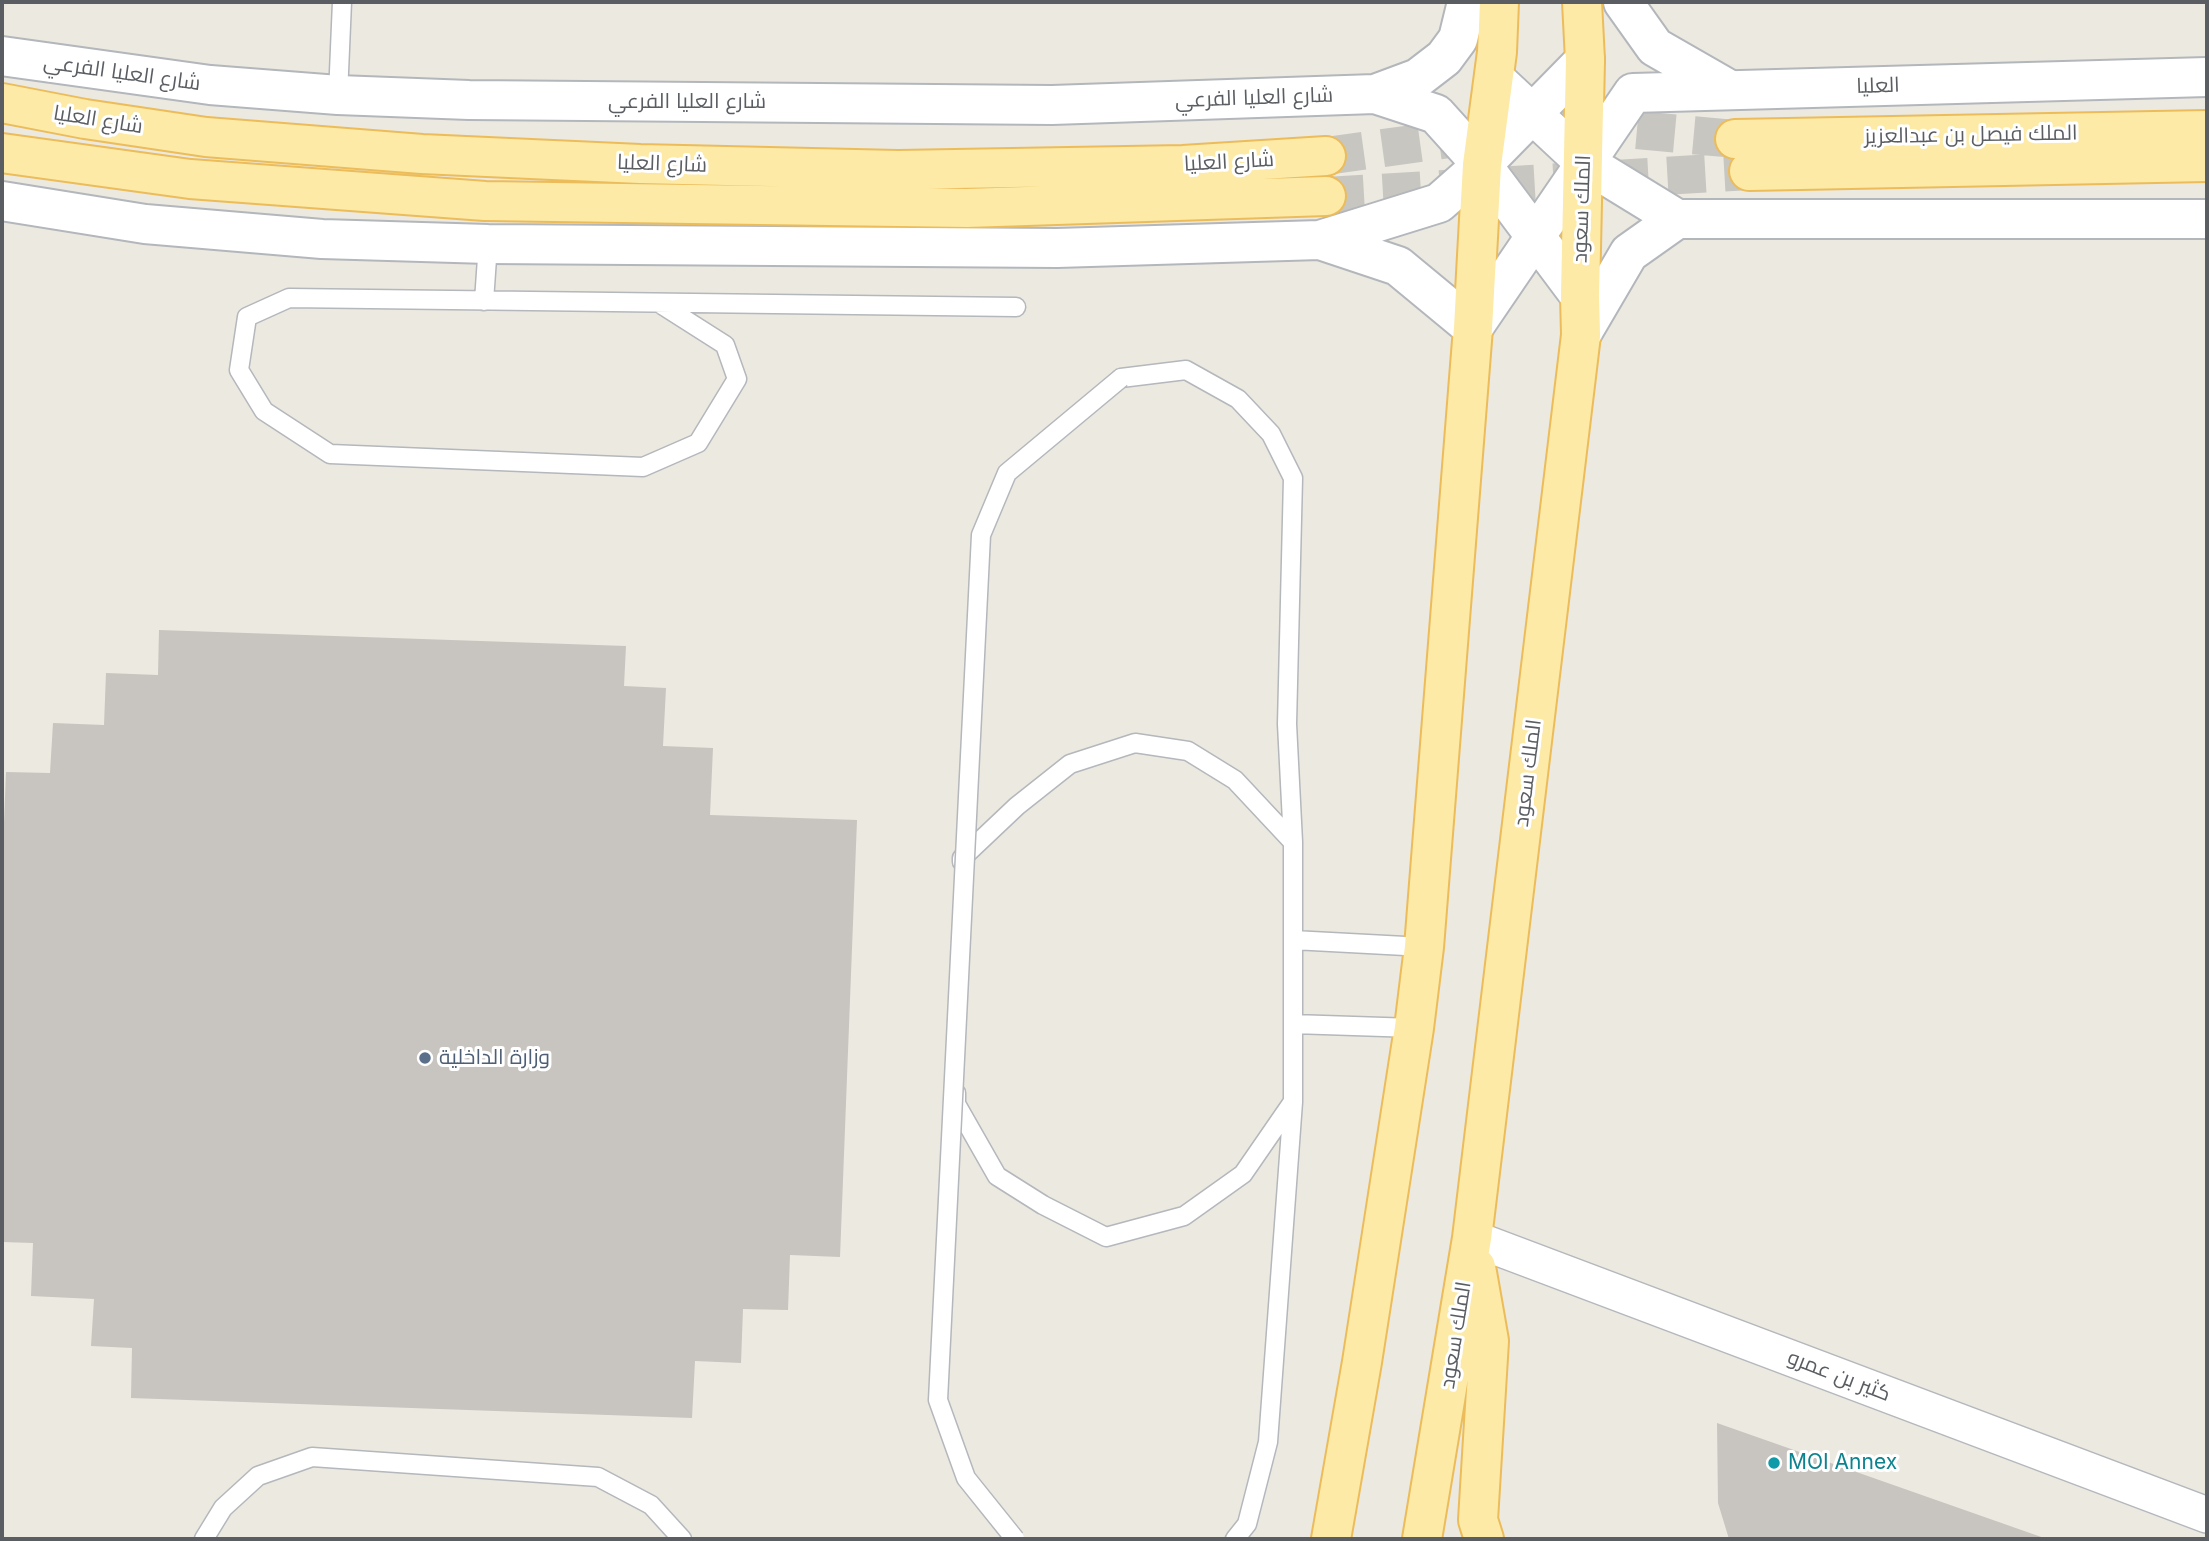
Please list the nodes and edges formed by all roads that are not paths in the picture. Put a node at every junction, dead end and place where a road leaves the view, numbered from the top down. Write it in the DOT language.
graph roads {
  1 [pos="342,2"];
  2 [pos="1467,2"];
  3 [pos="1499,2"];
  4 [pos="1582,2"];
  5 [pos="1623,2"];
  6 [pos="2,56"];
  7 [pos="1585,60"];
  8 [pos="2207,77"];
  9 [pos="1494,78"];
  10 [pos="1730,90"];
  11 [pos="1376,94"];
  12 [pos="338,95"];
  13 [pos="2,103"];
  14 [pos="1532,114"];
  15 [pos="2207,131"];
  16 [pos="2,153"];
  17 [pos="1326,156"];
  18 [pos="1584,162"];
  19 [pos="2207,162"];
  20 [pos="1482,165"];
  21 [pos="1326,196"];
  22 [pos="2,201"];
  23 [pos="1677,219"];
  24 [pos="2207,219"];
  25 [pos="1535,235"];
  26 [pos="1320,240"];
  27 [pos="488,244"];
  28 [pos="1580,296"];
  29 [pos="484,300"];
  30 [pos="659,303"];
  31 [pos="1016,307"];
  32 [pos="1473,328"];
  33 [pos="1581,335"];
  34 [pos="1293,842"];
  35 [pos="1293,940"];
  36 [pos="1423,947"];
  37 [pos="1293,1024"];
  38 [pos="1414,1028"];
  39 [pos="1293,1102"];
  40 [pos="1472,1238"];
  41 [pos="2207,1515"];
  42 [pos="204,1539"];
  43 [pos="682,1539"];
  44 [pos="1015,1539"];
  45 [pos="1235,1539"];
  46 [pos="1331,1539"];
  47 [pos="1422,1539"];
  48 [pos="1484,1539"];
  1 -- 12 [label="lane"];
  2 -- 11 [label="street, شارع العليا الفرعي"];
  3 -- 9 [label="main road"];
  4 -- 7 [label="main road, الملك سعود"];
  5 -- 10 [label="street"];
  6 -- 12 [label="street, شارع العليا الفرعي"];
  7 -- 14 [label="street"];
  7 -- 18 [label="main road, الملك سعود"];
  8 -- 10 [label="street, العليا"];
  9 -- 14 [label="street"];
  9 -- 20 [label="main road"];
  10 -- 18 [label="street, العليا"];
  11 -- 12 [label="street, شارع العليا الفرعي"];
  11 -- 20 [label="street, شارع العليا الفرعي"];
  13 -- 17 [label="main road, شارع العليا"];
  14 -- 18 [label="street"];
  14 -- 20 [label="street"];
  15 -- 19 [label="main road, الملك فيصل بن عبدالعزيز"];
  16 -- 21 [label="main road, شارع العليا"];
  18 -- 23 [label="street"];
  18 -- 25 [label="street, العليا"];
  18 -- 28 [label="main road, الملك سعود"];
  20 -- 25 [label="street, شارع العليا الفرعي"];
  20 -- 26 [label="street"];
  20 -- 32 [label="main road"];
  22 -- 27 [label="street"];
  23 -- 24 [label="street"];
  23 -- 33 [label="street"];
  25 -- 28 [label="street, شارع العليا الفرعي"];
  25 -- 32 [label="street, العليا"];
  26 -- 27 [label="street"];
  26 -- 32 [label="street"];
  27 -- 29 [label="lane"];
  28 -- 33 [label="main road, الملك سعود"];
  29 -- 30 [label="lane"];
  29 -- 30 [label="lane"];
  30 -- 31 [label="lane"];
  32 -- 36 [label="main road"];
  33 -- 40 [label="main road, الملك سعود"];
  34 -- 35 [label="lane"];
  34 -- 39 [label="lane"];
  34 -- 44 [label="lane, bridge"];
  35 -- 36 [label="lane"];
  35 -- 37 [label="lane"];
  36 -- 38 [label="main road"];
  37 -- 38 [label="lane"];
  37 -- 39 [label="lane"];
  38 -- 46 [label="main road"];
  39 -- 45 [label="lane"];
  40 -- 41 [label="street, كثير بن عمرو"];
  40 -- 47 [label="main road, الملك سعود"];
  40 -- 48 [label="main road"];
  42 -- 43 [label="lane"];
}
